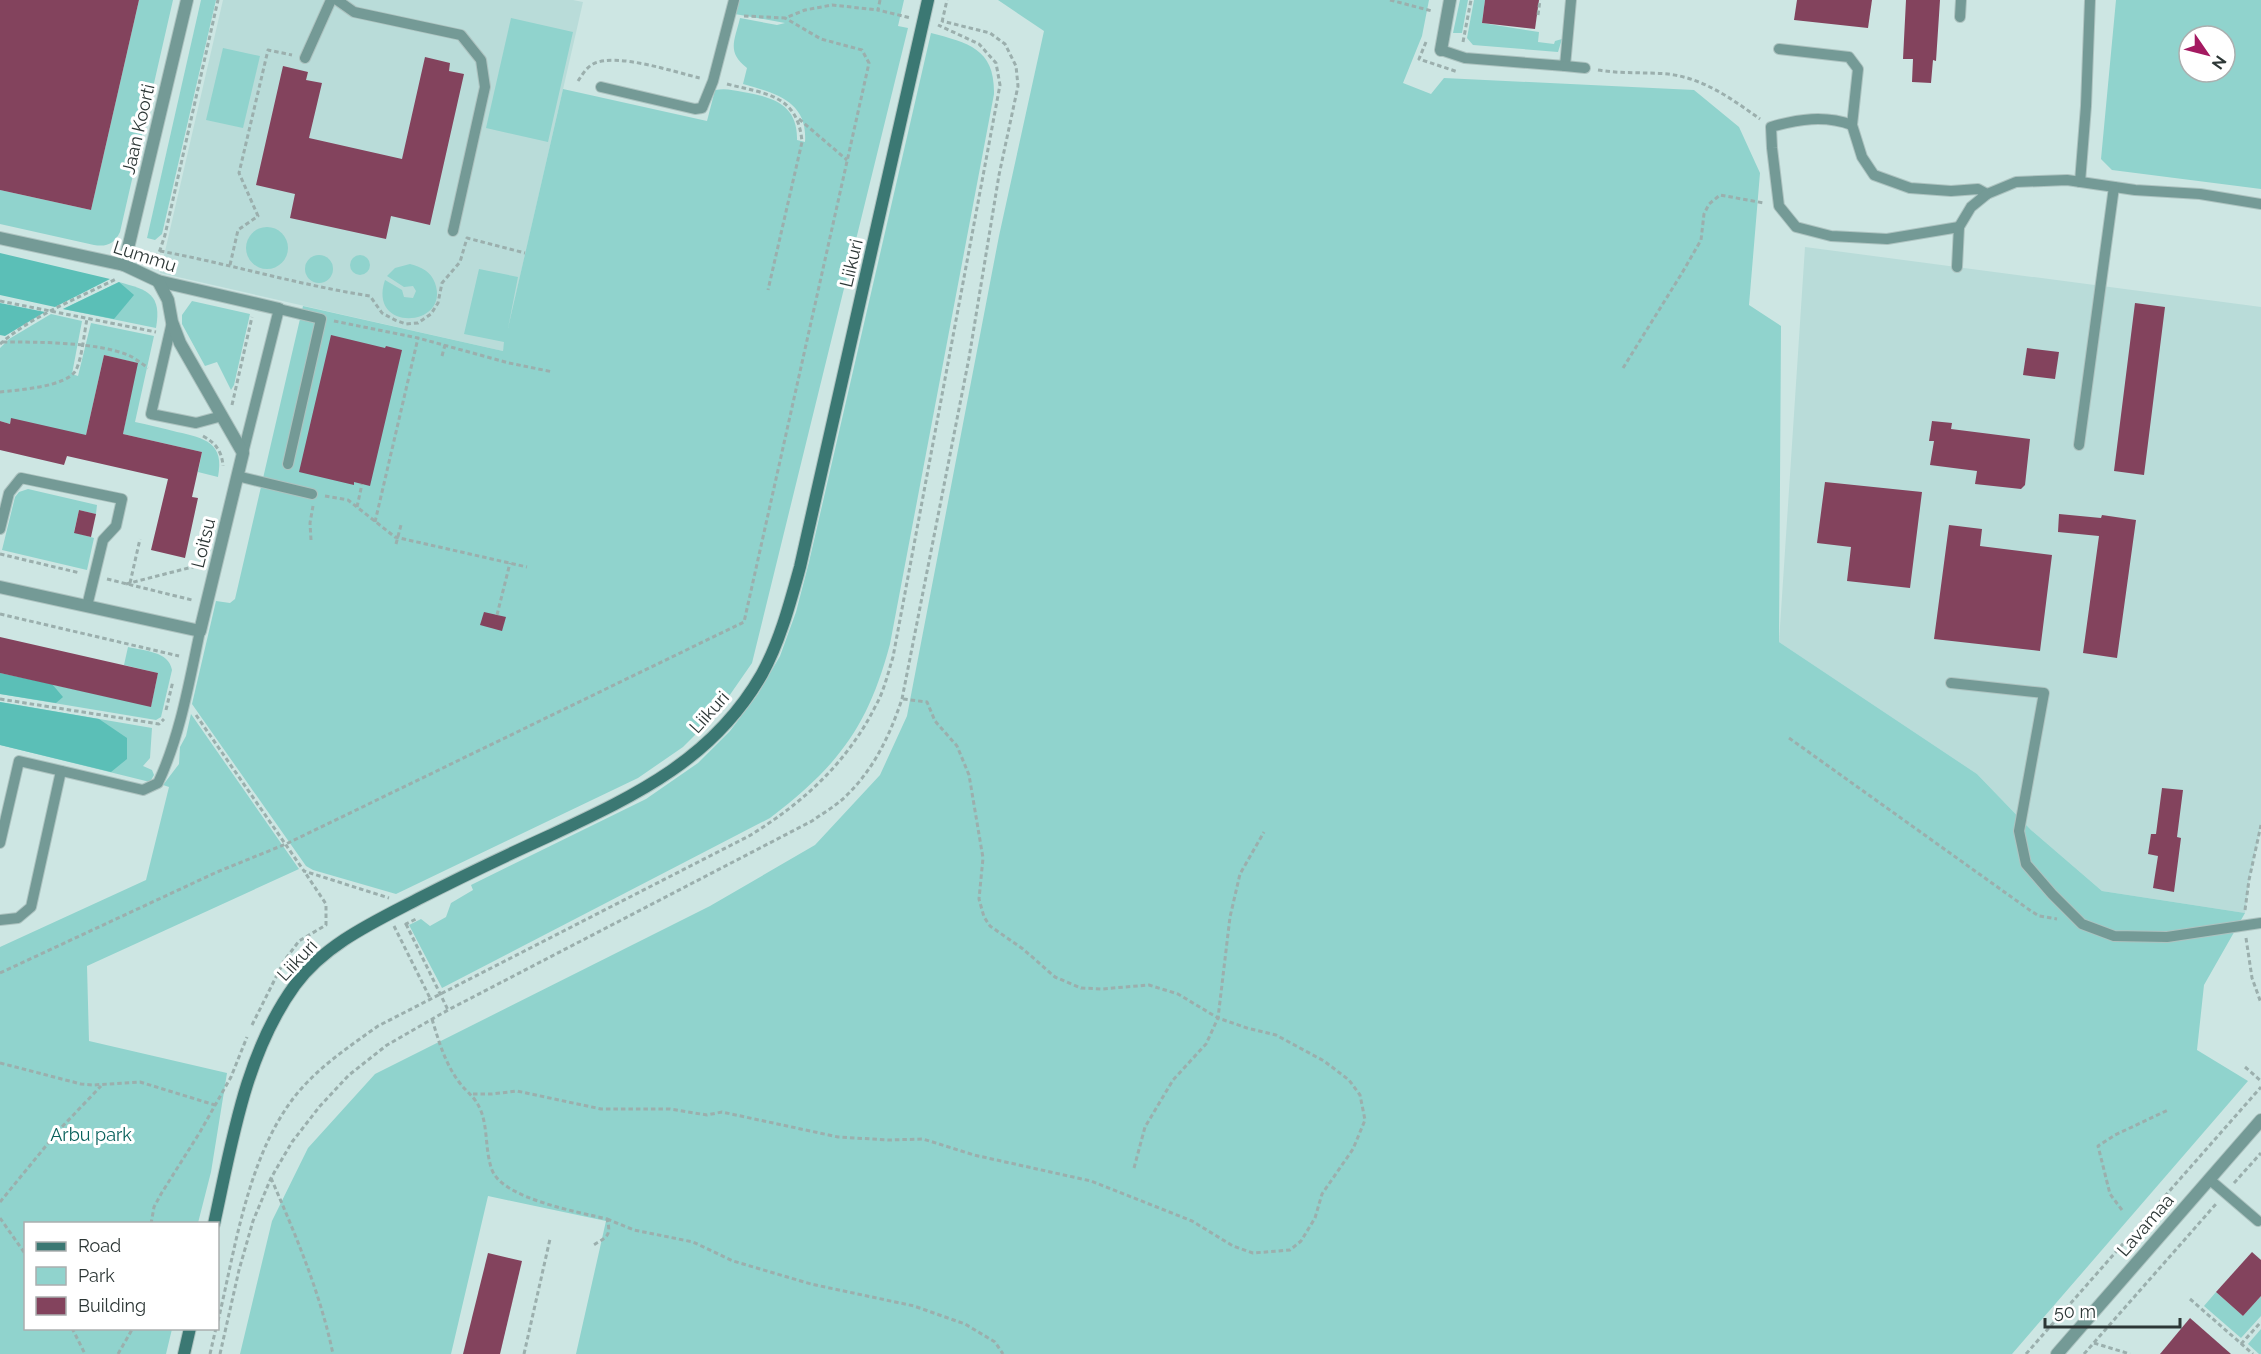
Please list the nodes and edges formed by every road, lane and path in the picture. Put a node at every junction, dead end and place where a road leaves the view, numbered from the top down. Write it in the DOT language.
graph roads {
  1 [pos="187,0"];
  2 [pos="218,0"];
  3 [pos="331,0"];
  4 [pos="337,0"];
  5 [pos="734,0"];
  6 [pos="880,0"];
  7 [pos="928,0"];
  8 [pos="947,0"];
  9 [pos="1390,0"];
  10 [pos="1450,0"];
  11 [pos="1471,0"];
  12 [pos="1540,0"];
  13 [pos="1571,0"];
  14 [pos="1961,0"];
  15 [pos="2090,0"];
  16 [pos="878,9"];
  17 [pos="1432,11"];
  18 [pos="731,15"];
  19 [pos="1538,15"];
  20 [pos="1960,17"];
  21 [pos="785,18"];
  22 [pos="924,21"];
  23 [pos="941,23"];
  24 [pos="1779,49"];
  25 [pos="1441,50"];
  26 [pos="1460,57"];
  27 [pos="305,58"];
  28 [pos="1565,66"];
  29 [pos="1585,68"];
  30 [pos="1455,72"];
  31 [pos="578,81"];
  32 [pos="713,81"];
  33 [pos="600,87"];
  34 [pos="798,118"];
  35 [pos="1852,125"];
  36 [pos="1771,127"];
  37 [pos="847,160"];
  38 [pos="2080,182"];
  39 [pos="2114,187"];
  40 [pos="1987,194"];
  41 [pos="2261,204"];
  42 [pos="1779,206"];
  43 [pos="1959,227"];
  44 [pos="453,231"];
  45 [pos="0,238"];
  46 [pos="160,250"];
  47 [pos="525,253"];
  48 [pos="230,265"];
  49 [pos="1957,267"];
  50 [pos="128,268"];
  51 [pos="158,281"];
  52 [pos="768,290"];
  53 [pos="0,301"];
  54 [pos="279,309"];
  55 [pos="250,311"];
  56 [pos="49,312"];
  57 [pos="87,319"];
  58 [pos="321,319"];
  59 [pos="172,322"];
  60 [pos="418,338"];
  61 [pos="155,342"];
  62 [pos="1,343"];
  63 [pos="445,345"];
  64 [pos="81,346"];
  65 [pos="442,356"];
  66 [pos="151,360"];
  67 [pos="1623,368"];
  68 [pos="553,372"];
  69 [pos="0,392"];
  70 [pos="225,421"];
  71 [pos="194,434"];
  72 [pos="2079,445"];
  73 [pos="243,453"];
  74 [pos="288,464"];
  75 [pos="223,466"];
  76 [pos="237,476"];
  77 [pos="362,484"];
  78 [pos="314,494"];
  79 [pos="357,507"];
  80 [pos="375,522"];
  81 [pos="401,525"];
  82 [pos="0,529"];
  83 [pos="398,538"];
  84 [pos="140,539"];
  85 [pos="311,540"];
  86 [pos="396,544"];
  87 [pos="0,554"];
  88 [pos="510,564"];
  89 [pos="527,567"];
  90 [pos="94,576"];
  91 [pos="197,576"];
  92 [pos="128,583"];
  93 [pos="0,587"];
  94 [pos="195,588"];
  95 [pos="87,606"];
  96 [pos="0,614"];
  97 [pos="497,615"];
  98 [pos="200,631"];
  99 [pos="177,667"];
  100 [pos="174,678"];
  101 [pos="1951,683"];
  102 [pos="0,699"];
  103 [pos="902,699"];
  104 [pos="186,700"];
  105 [pos="1789,738"];
  106 [pos="61,771"];
  107 [pos="1264,832"];
  108 [pos="0,843"];
  109 [pos="286,844"];
  110 [pos="304,871"];
  111 [pos="377,894"];
  112 [pos="393,912"];
  113 [pos="425,914"];
  114 [pos="0,920"];
  115 [pos="2261,923"];
  116 [pos="406,924"];
  117 [pos="2082,924"];
  118 [pos="0,973"];
  119 [pos="440,995"];
  120 [pos="431,1000"];
  121 [pos="448,1010"];
  122 [pos="1218,1018"];
  123 [pos="432,1019"];
  124 [pos="0,1062"];
  125 [pos="2245,1067"];
  126 [pos="2261,1081"];
  127 [pos="102,1084"];
  128 [pos="2261,1087"];
  129 [pos="472,1094"];
  130 [pos="215,1106"];
  131 [pos="2168,1110"];
  132 [pos="2261,1120"];
  133 [pos="2261,1153"];
  134 [pos="1134,1168"];
  135 [pos="271,1178"];
  136 [pos="2209,1179"];
  137 [pos="2226,1193"];
  138 [pos="0,1202"];
  139 [pos="2122,1210"];
  140 [pos="0,1218"];
  141 [pos="607,1219"];
  142 [pos="2258,1221"];
  143 [pos="151,1222"];
  144 [pos="214,1222"];
  145 [pos="550,1239"];
  146 [pos="592,1246"];
  147 [pos="24,1252"];
  148 [pos="2190,1299"];
  149 [pos="219,1318"];
  150 [pos="2261,1322"];
  151 [pos="73,1330"];
  152 [pos="132,1330"];
  153 [pos="190,1330"];
  154 [pos="216,1330"];
  155 [pos="2094,1343"];
  156 [pos="2241,1344"];
  157 [pos="85,1354"];
  158 [pos="118,1354"];
  159 [pos="184,1354"];
  160 [pos="210,1354"];
  161 [pos="220,1354"];
  162 [pos="333,1354"];
  163 [pos="524,1354"];
  164 [pos="1003,1354"];
  165 [pos="2026,1354"];
  166 [pos="2057,1354"];
  167 [pos="2084,1354"];
  168 [pos="2130,1354"];
  169 [pos="2253,1354"];
  1 -- 50 [label="street, Jaan Koorti"];
  2 -- 46 [label="path"];
  3 -- 27 [label="lane"];
  4 -- 44 [label="lane"];
  5 -- 18 [label="lane"];
  6 -- 16 [label="path"];
  7 -- 22 [label="street, Liikuri"];
  8 -- 23 [label="path"];
  9 -- 17 [label="path"];
  10 -- 25 [label="street"];
  11 -- 26 [label="path"];
  12 -- 19 [label="path"];
  13 -- 28 [label="lane"];
  14 -- 20 [label="lane"];
  15 -- 38 [label="lane"];
  16 -- 21 [label="path"];
  16 -- 22 [label="path"];
  18 -- 21 [label="path"];
  18 -- 32 [label="lane"];
  21 -- 37 [label="path"];
  22 -- 23 [label="path"];
  22 -- 112 [label="street, Liikuri"];
  23 -- 103 [label="path"];
  23 -- 119 [label="path"];
  24 -- 35 [label="lane"];
  25 -- 26 [label="lane"];
  26 -- 28 [label="lane"];
  26 -- 30 [label="path"];
  27 -- 48 [label="path"];
  28 -- 29 [label="lane"];
  29 -- 36 [label="path"];
  31 -- 32 [label="path"];
  32 -- 33 [label="lane"];
  32 -- 34 [label="path"];
  34 -- 37 [label="path"];
  34 -- 52 [label="path"];
  35 -- 36 [label="lane"];
  35 -- 40 [label="lane"];
  36 -- 42 [label="lane"];
  37 -- 109 [label="path"];
  38 -- 39 [label="lane"];
  38 -- 40 [label="lane"];
  39 -- 41 [label="lane"];
  39 -- 72 [label="lane"];
  40 -- 43 [label="lane"];
  42 -- 43 [label="lane"];
  42 -- 67 [label="path"];
  43 -- 49 [label="lane"];
  45 -- 50 [label="street, Lummu"];
  46 -- 48 [label="path"];
  46 -- 50 [label="path"];
  47 -- 48 [label="path"];
  50 -- 51 [label="street, Lummu"];
  50 -- 56 [label="path"];
  51 -- 54 [label="street, Lummu"];
  51 -- 59 [label="street"];
  53 -- 56 [label="path"];
  54 -- 58 [label="lane"];
  54 -- 73 [label="lane"];
  55 -- 70 [label="path"];
  56 -- 57 [label="path"];
  56 -- 62 [label="path"];
  57 -- 61 [label="path"];
  57 -- 64 [label="path"];
  58 -- 60 [label="path"];
  58 -- 74 [label="lane"];
  59 -- 70 [label="street"];
  59 -- 70 [label="lane"];
  60 -- 63 [label="path"];
  60 -- 80 [label="path"];
  62 -- 64 [label="path"];
  63 -- 65 [label="path"];
  63 -- 68 [label="path"];
  64 -- 66 [label="path"];
  64 -- 69 [label="path"];
  70 -- 73 [label="street"];
  71 -- 75 [label="path"];
  73 -- 76 [label="street, Loitsu"];
  76 -- 78 [label="lane"];
  76 -- 98 [label="street, Loitsu"];
  77 -- 79 [label="path"];
  78 -- 79 [label="path"];
  78 -- 85 [label="path"];
  79 -- 80 [label="path"];
  80 -- 83 [label="path"];
  81 -- 83 [label="path"];
  82 -- 90 [label="lane"];
  83 -- 86 [label="path"];
  83 -- 88 [label="path"];
  84 -- 92 [label="path"];
  87 -- 90 [label="path"];
  88 -- 89 [label="path"];
  88 -- 97 [label="path"];
  90 -- 92 [label="path"];
  90 -- 95 [label="lane"];
  91 -- 92 [label="path"];
  92 -- 94 [label="path"];
  93 -- 95 [label="street"];
  95 -- 98 [label="street"];
  96 -- 99 [label="path"];
  98 -- 104 [label="lane"];
  100 -- 102 [label="path"];
  101 -- 117 [label="lane"];
  103 -- 121 [label="path"];
  103 -- 122 [label="path"];
  104 -- 106 [label="lane"];
  104 -- 109 [label="path"];
  105 -- 117 [label="path"];
  106 -- 108 [label="lane"];
  106 -- 114 [label="lane"];
  107 -- 122 [label="path"];
  109 -- 110 [label="path"];
  109 -- 118 [label="path"];
  110 -- 111 [label="path"];
  110 -- 130 [label="path"];
  111 -- 112 [label="path"];
  111 -- 112 [label="path"];
  112 -- 116 [label="path"];
  112 -- 120 [label="path"];
  112 -- 144 [label="street, Liikuri"];
  113 -- 116 [label="path"];
  115 -- 117 [label="lane"];
  116 -- 119 [label="path"];
  119 -- 120 [label="path"];
  119 -- 121 [label="path"];
  120 -- 149 [label="path"];
  121 -- 123 [label="path"];
  122 -- 129 [label="path"];
  122 -- 134 [label="path"];
  123 -- 129 [label="path"];
  123 -- 135 [label="path"];
  124 -- 127 [label="path"];
  125 -- 126 [label="path"];
  127 -- 130 [label="path"];
  127 -- 138 [label="path"];
  128 -- 165 [label="path"];
  129 -- 141 [label="path"];
  130 -- 143 [label="path"];
  131 -- 139 [label="path"];
  132 -- 136 [label="street, Lavamaa"];
  133 -- 137 [label="path"];
  135 -- 161 [label="path"];
  135 -- 162 [label="path"];
  136 -- 137 [label="lane"];
  136 -- 166 [label="street, Lavamaa"];
  137 -- 142 [label="lane"];
  137 -- 155 [label="path"];
  140 -- 147 [label="path"];
  141 -- 146 [label="path"];
  141 -- 164 [label="path"];
  145 -- 163 [label="path"];
  148 -- 156 [label="path"];
  150 -- 156 [label="path"];
  151 -- 157 [label="path"];
  152 -- 158 [label="path"];
  153 -- 159 [label="street"];
  154 -- 160 [label="path"];
  155 -- 167 [label="path"];
  155 -- 168 [label="path"];
  156 -- 169 [label="path"];
}
